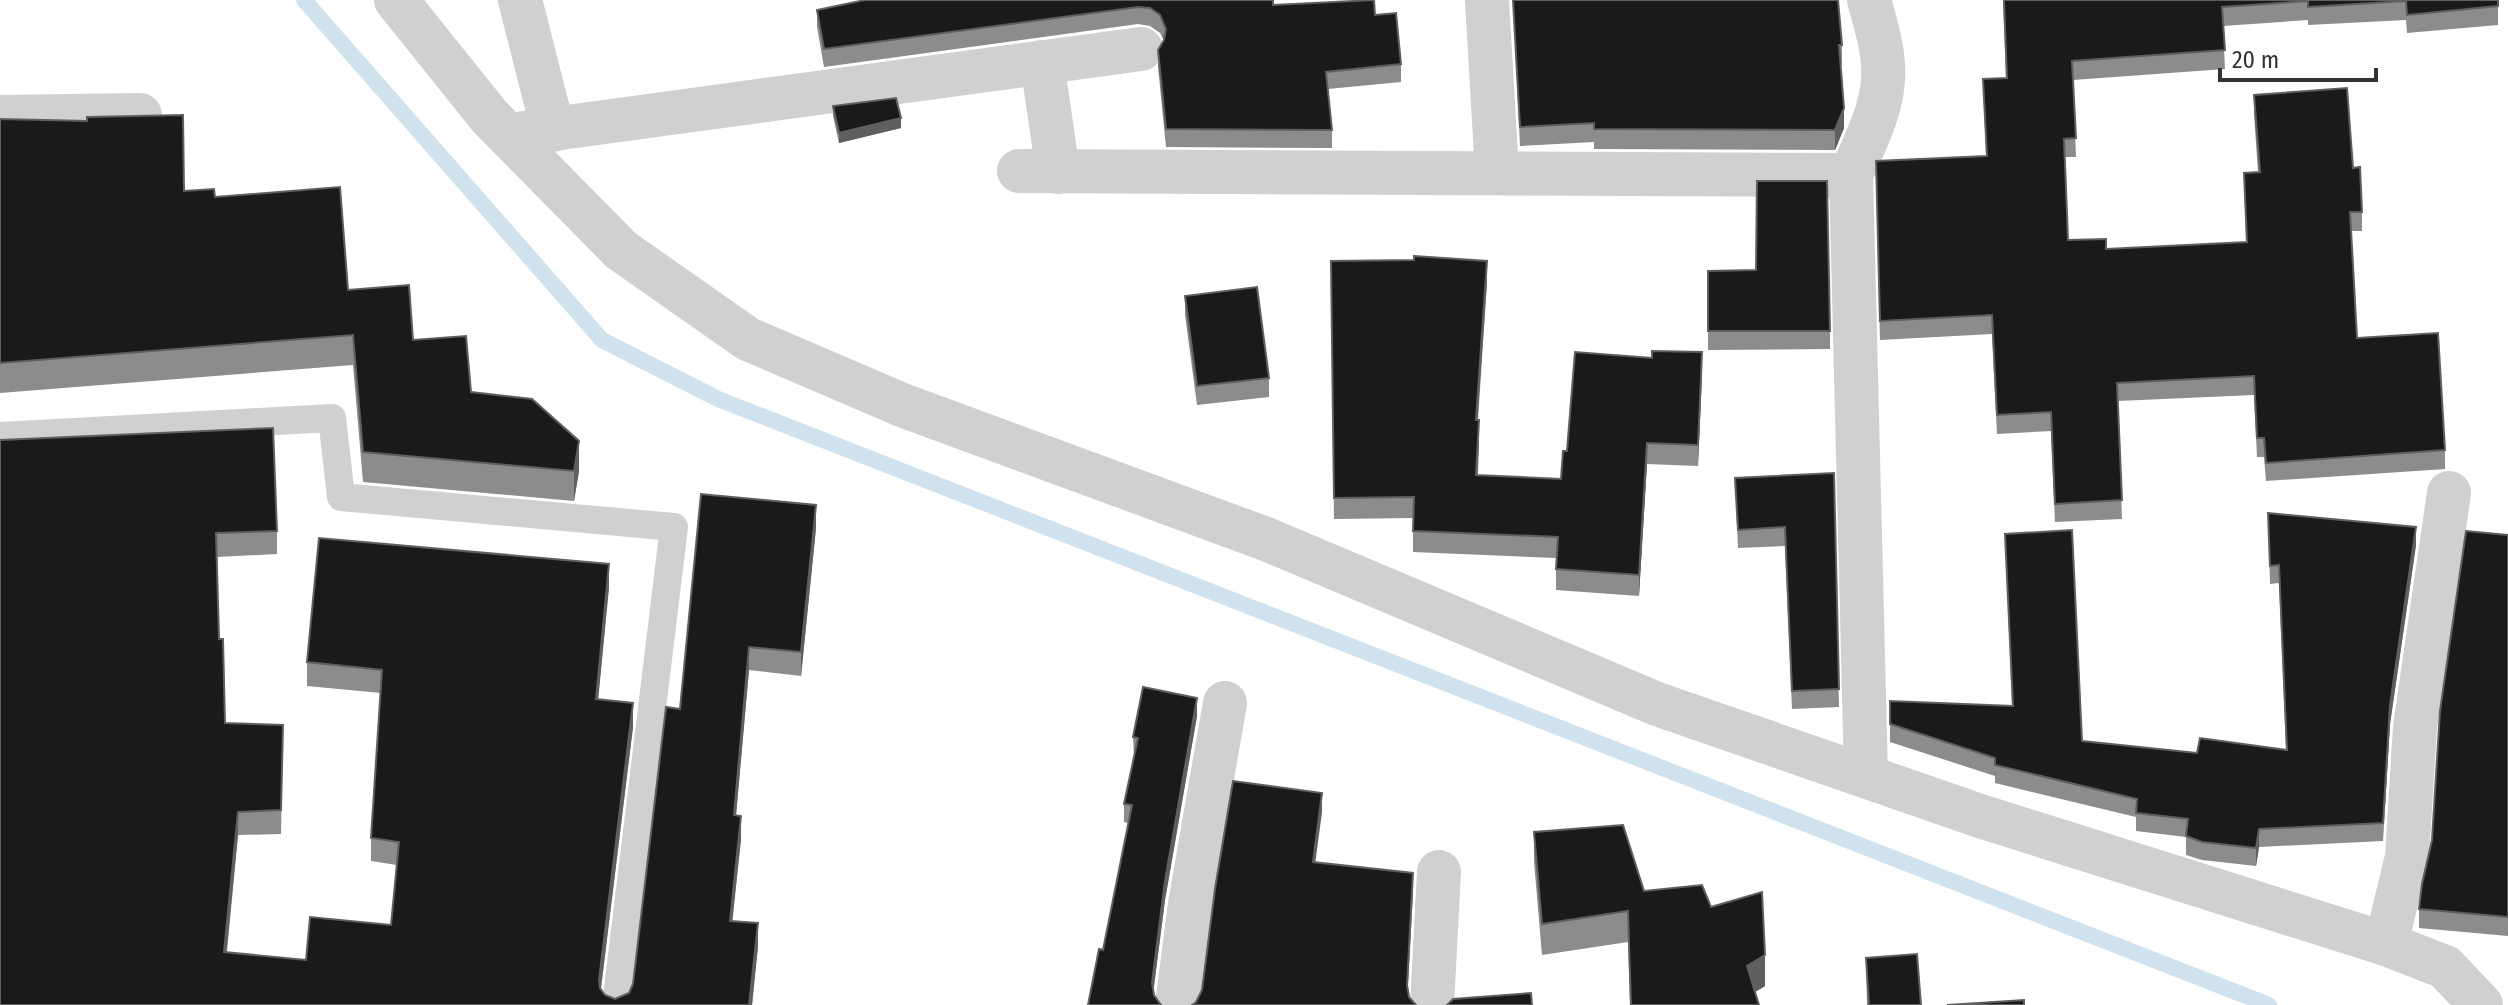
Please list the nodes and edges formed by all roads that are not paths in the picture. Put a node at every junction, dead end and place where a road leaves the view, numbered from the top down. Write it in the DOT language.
graph roads {
  1 [pos="396,0"];
  2 [pos="520,0"];
  3 [pos="1487,0"];
  4 [pos="1869,0"];
  5 [pos="1141,49"];
  6 [pos="1042,62"];
  7 [pos="140,115"];
  8 [pos="0,117"];
  9 [pos="553,130"];
  10 [pos="509,135"];
  11 [pos="1497,173"];
  12 [pos="1851,175"];
  13 [pos="0,436"];
  14 [pos="2449,493"];
  15 [pos="1225,703"];
  16 [pos="1866,776"];
  17 [pos="1439,872"];
  18 [pos="2386,944"];
  19 [pos="616,1005"];
  20 [pos="1177,1005"];
  21 [pos="1432,1005"];
  22 [pos="2481,1005"];
  1 -- 10 [label="street"];
  2 -- 9 [label="street"];
  3 -- 11 [label="street"];
  4 -- 12 [label="street"];
  5 -- 6 [label="street"];
  6 -- 9 [label="street"];
  6 -- 11 [label="street"];
  7 -- 8 [label="street"];
  9 -- 10 [label="street"];
  10 -- 16 [label="street"];
  11 -- 12 [label="street"];
  12 -- 16 [label="street"];
  13 -- 19 [label="lane"];
  14 -- 18 [label="street"];
  15 -- 20 [label="street"];
  16 -- 18 [label="street"];
  17 -- 21 [label="street"];
  18 -- 22 [label="street"];
}
